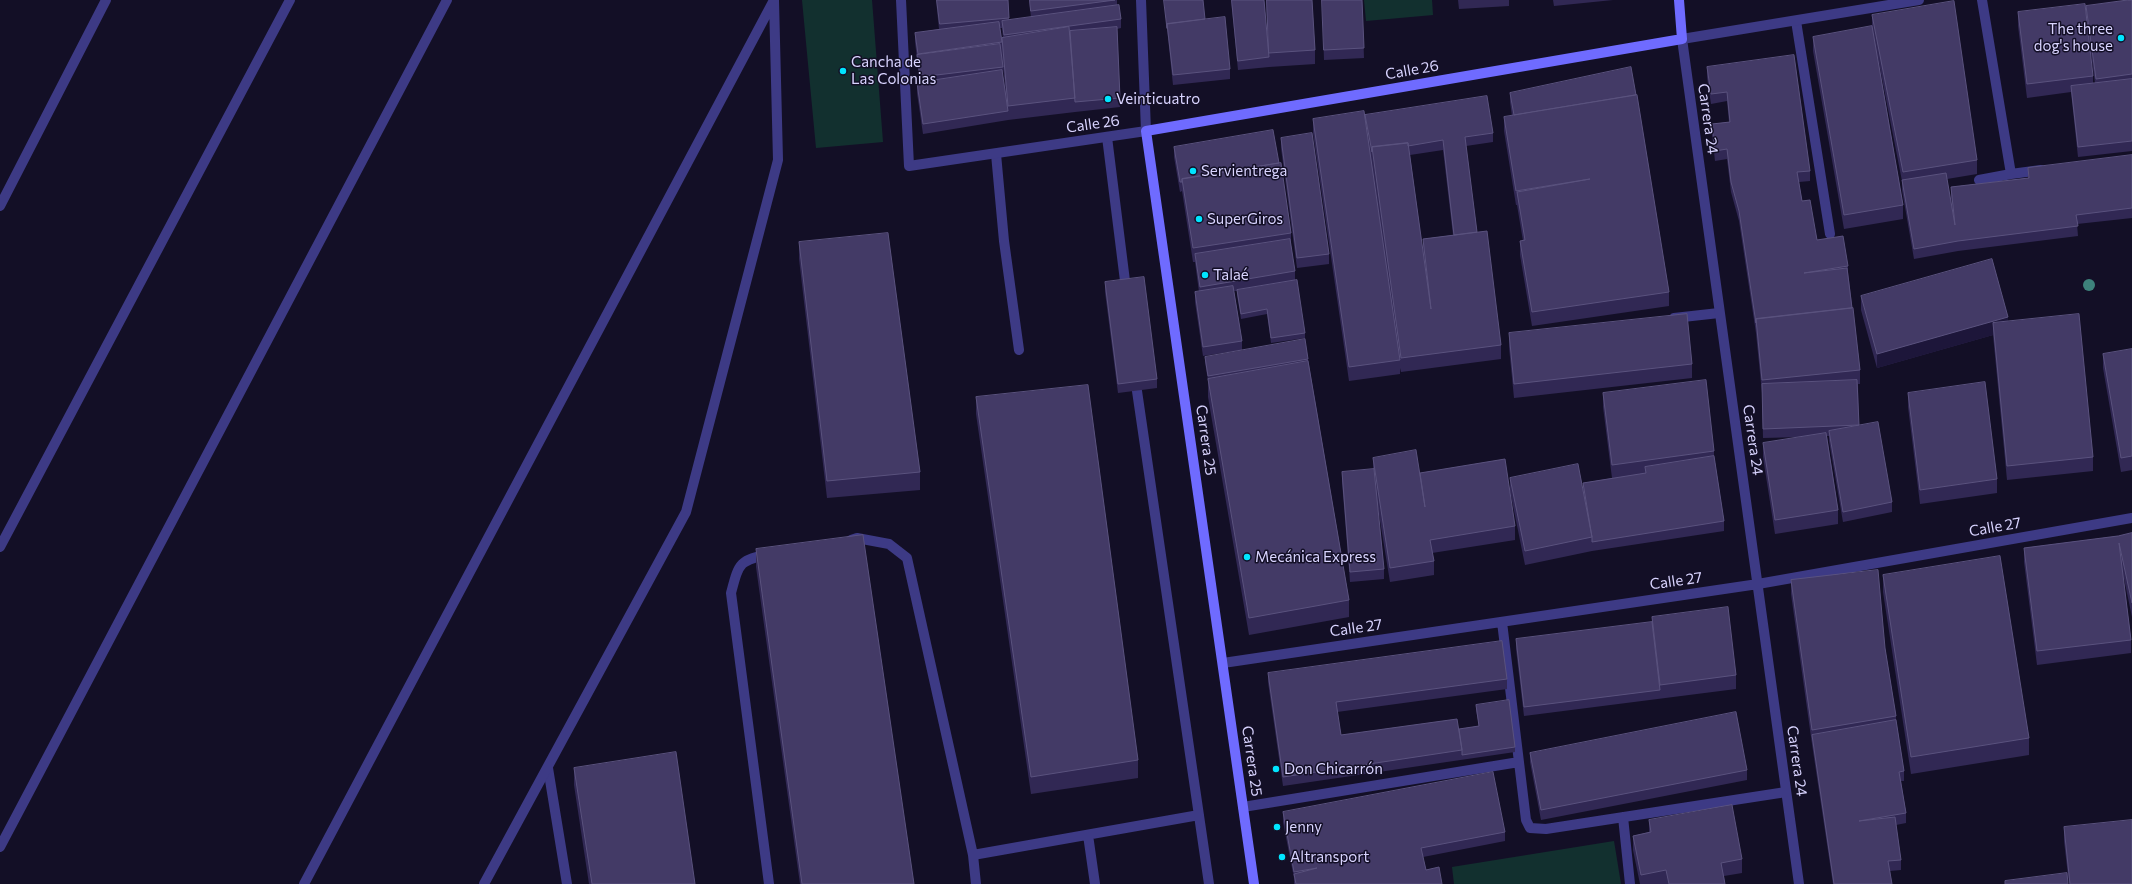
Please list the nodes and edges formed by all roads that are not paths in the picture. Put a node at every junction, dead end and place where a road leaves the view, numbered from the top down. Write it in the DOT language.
graph roads {
  1 [pos="106,0"];
  2 [pos="290,0"];
  3 [pos="448,0"];
  4 [pos="774,0"];
  5 [pos="901,0"];
  6 [pos="1141,0"];
  7 [pos="1679,0"];
  8 [pos="1919,0"];
  9 [pos="1982,0"];
  10 [pos="1796,21"];
  11 [pos="1682,39"];
  12 [pos="1146,131"];
  13 [pos="1107,137"];
  14 [pos="996,154"];
  15 [pos="2049,169"];
  16 [pos="2011,174"];
  17 [pos="1979,180"];
  18 [pos="0,206"];
  19 [pos="1830,234"];
  20 [pos="1126,289"];
  21 [pos="1720,313"];
  22 [pos="1666,320"];
  23 [pos="1019,350"];
  24 [pos="1138,391"];
  25 [pos="2132,518"];
  26 [pos="842,541"];
  27 [pos="0,547"];
  28 [pos="779,553"];
  29 [pos="1758,584"];
  30 [pos="1502,622"];
  31 [pos="1223,663"];
  32 [pos="1520,762"];
  33 [pos="548,768"];
  34 [pos="1786,792"];
  35 [pos="1243,807"];
  36 [pos="1199,815"];
  37 [pos="1623,817"];
  38 [pos="1088,835"];
  39 [pos="0,846"];
  40 [pos="973,855"];
  41 [pos="304,884"];
  42 [pos="484,884"];
  43 [pos="567,884"];
  44 [pos="769,884"];
  45 [pos="976,884"];
  46 [pos="1095,884"];
  47 [pos="1209,884"];
  48 [pos="1254,884"];
  49 [pos="1630,884"];
  50 [pos="1799,884"];
  1 -- 18 [label="street"];
  2 -- 27 [label="street"];
  3 -- 39 [label="street"];
  4 -- 33 [label="street"];
  4 -- 41 [label="street"];
  5 -- 14 [label="street, Calle 26"];
  6 -- 12 [label="street, Carrera 25"];
  7 -- 11 [label="main road, Carrera 24"];
  8 -- 10 [label="street, Calle 26"];
  9 -- 16 [label="street"];
  10 -- 11 [label="street, Calle 26"];
  10 -- 19 [label="street"];
  11 -- 12 [label="main road, Calle 26"];
  11 -- 21 [label="street, Carrera 24"];
  12 -- 13 [label="street, Calle 26"];
  12 -- 31 [label="main road, Carrera 25"];
  13 -- 14 [label="street, Calle 26"];
  13 -- 20 [label="street"];
  14 -- 23 [label="street"];
  15 -- 16 [label="street"];
  16 -- 17 [label="street"];
  21 -- 22 [label="street"];
  21 -- 29 [label="street, Carrera 24"];
  24 -- 36 [label="street"];
  25 -- 29 [label="street, Calle 27"];
  26 -- 40 [label="street"];
  28 -- 44 [label="street"];
  29 -- 30 [label="street, Calle 27"];
  29 -- 34 [label="street, Carrera 24"];
  30 -- 31 [label="street, Calle 27"];
  30 -- 32 [label="street"];
  31 -- 35 [label="main road, Carrera 25"];
  32 -- 35 [label="street"];
  32 -- 37 [label="street"];
  33 -- 42 [label="street"];
  33 -- 43 [label="street"];
  34 -- 37 [label="street"];
  34 -- 50 [label="street, Carrera 24"];
  35 -- 48 [label="main road, Carrera 25"];
  36 -- 38 [label="street"];
  36 -- 47 [label="street"];
  37 -- 49 [label="street"];
  38 -- 40 [label="street"];
  38 -- 46 [label="street"];
  40 -- 45 [label="street"];
}
